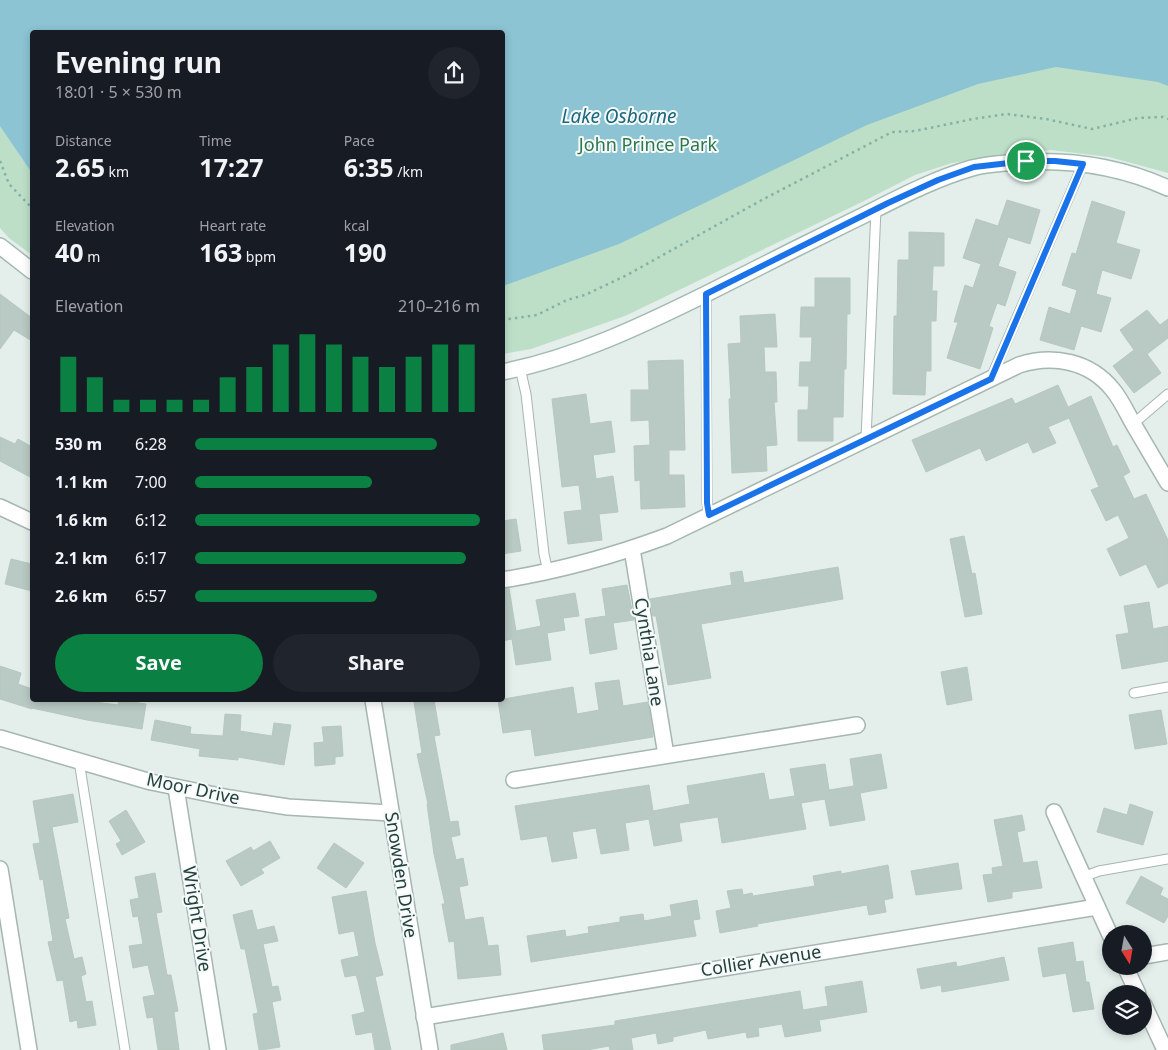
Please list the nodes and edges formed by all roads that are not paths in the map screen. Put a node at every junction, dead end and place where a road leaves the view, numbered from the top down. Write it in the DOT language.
graph roads {
  1 [pos="1083,164"];
  2 [pos="1168,188"];
  3 [pos="876,209"];
  4 [pos="0,246"];
  5 [pos="30,269"];
  6 [pos="706,294"];
  7 [pos="520,368"];
  8 [pos="505,371"];
  9 [pos="991,379"];
  10 [pos="1168,394"];
  11 [pos="1133,424"];
  12 [pos="866,439"];
  13 [pos="1168,483"];
  14 [pos="0,507"];
  15 [pos="709,515"];
  16 [pos="30,521"];
  17 [pos="632,549"];
  18 [pos="548,572"];
  19 [pos="505,579"];
  20 [pos="1168,687"];
  21 [pos="1134,693"];
  22 [pos="373,702"];
  23 [pos="858,725"];
  24 [pos="0,738"];
  25 [pos="666,756"];
  26 [pos="79,761"];
  27 [pos="514,780"];
  28 [pos="176,788"];
  29 [pos="1054,812"];
  30 [pos="391,813"];
  31 [pos="1168,859"];
  32 [pos="0,869"];
  33 [pos="1083,877"];
  34 [pos="1097,907"];
  35 [pos="1105,925"];
  36 [pos="1168,952"];
  37 [pos="1152,955"];
  38 [pos="424,1017"];
  39 [pos="1152,1022"];
  40 [pos="29,1050"];
  41 [pos="125,1050"];
  42 [pos="218,1050"];
  43 [pos="430,1050"];
  44 [pos="1165,1050"];
  1 -- 2 [label="street"];
  1 -- 3 [label="street"];
  1 -- 9 [label="lane"];
  3 -- 6 [label="street"];
  3 -- 12 [label="lane"];
  4 -- 5 [label="street"];
  6 -- 7 [label="street"];
  6 -- 15 [label="lane"];
  7 -- 8 [label="street"];
  7 -- 18 [label="lane"];
  9 -- 11 [label="street"];
  9 -- 12 [label="street"];
  10 -- 11 [label="lane"];
  11 -- 13 [label="street"];
  12 -- 15 [label="street"];
  14 -- 16 [label="street"];
  15 -- 17 [label="street"];
  17 -- 18 [label="street"];
  17 -- 25 [label="street, Cynthia Lane"];
  18 -- 19 [label="street"];
  20 -- 21 [label="lane"];
  22 -- 30 [label="street, Snowden Drive"];
  23 -- 25 [label="street"];
  24 -- 26 [label="street, Moor Drive"];
  25 -- 27 [label="street"];
  26 -- 28 [label="street, Moor Drive"];
  26 -- 41 [label="lane"];
  28 -- 30 [label="street, Moor Drive"];
  28 -- 42 [label="street, Wright Drive"];
  29 -- 33 [label="street"];
  30 -- 38 [label="street, Snowden Drive"];
  31 -- 33 [label="lane"];
  32 -- 40 [label="street"];
  33 -- 34 [label="street"];
  34 -- 35 [label="street"];
  34 -- 38 [label="street, Collier Avenue"];
  36 -- 37 [label="street"];
  38 -- 43 [label="street, Snowden Drive"];
  39 -- 44 [label="street"];
}
